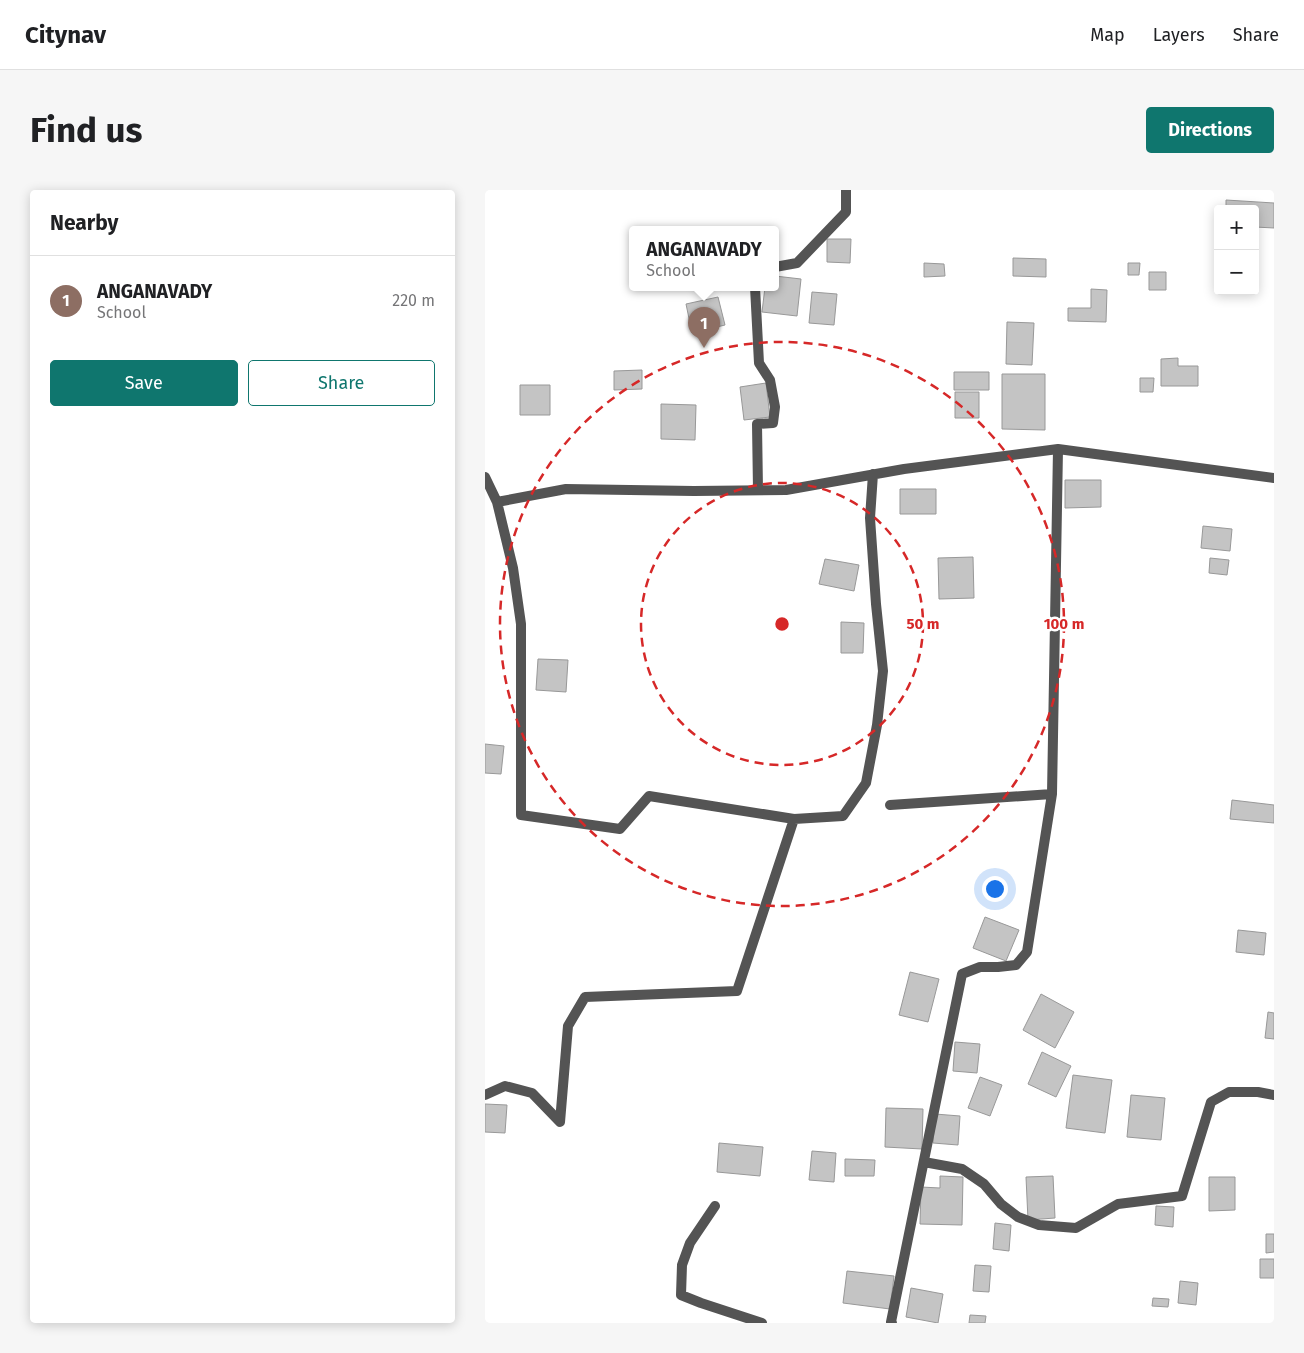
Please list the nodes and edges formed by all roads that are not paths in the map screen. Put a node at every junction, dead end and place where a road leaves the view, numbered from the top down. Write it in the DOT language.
graph roads {
  1 [pos="846,190"];
  2 [pos="779,266"];
  3 [pos="755,291"];
  4 [pos="1058,449"];
  5 [pos="873,474"];
  6 [pos="485,477"];
  7 [pos="1274,478"];
  8 [pos="757,490"];
  9 [pos="497,502"];
  10 [pos="1052,794"];
  11 [pos="890,805"];
  12 [pos="794,819"];
  13 [pos="485,1095"];
  14 [pos="1274,1095"];
  15 [pos="924,1162"];
  16 [pos="715,1206"];
  17 [pos="762,1323"];
  18 [pos="893,1323"];
  1 -- 2 [label="street"];
  3 -- 8 [label="street"];
  4 -- 5 [label="street"];
  4 -- 7 [label="street"];
  4 -- 10 [label="street"];
  5 -- 8 [label="street"];
  5 -- 12 [label="street"];
  6 -- 9 [label="street"];
  8 -- 9 [label="street"];
  9 -- 12 [label="street"];
  10 -- 11 [label="street"];
  10 -- 15 [label="street"];
  12 -- 13 [label="street"];
  14 -- 15 [label="street"];
  15 -- 18 [label="street"];
  16 -- 17 [label="street"];
}
